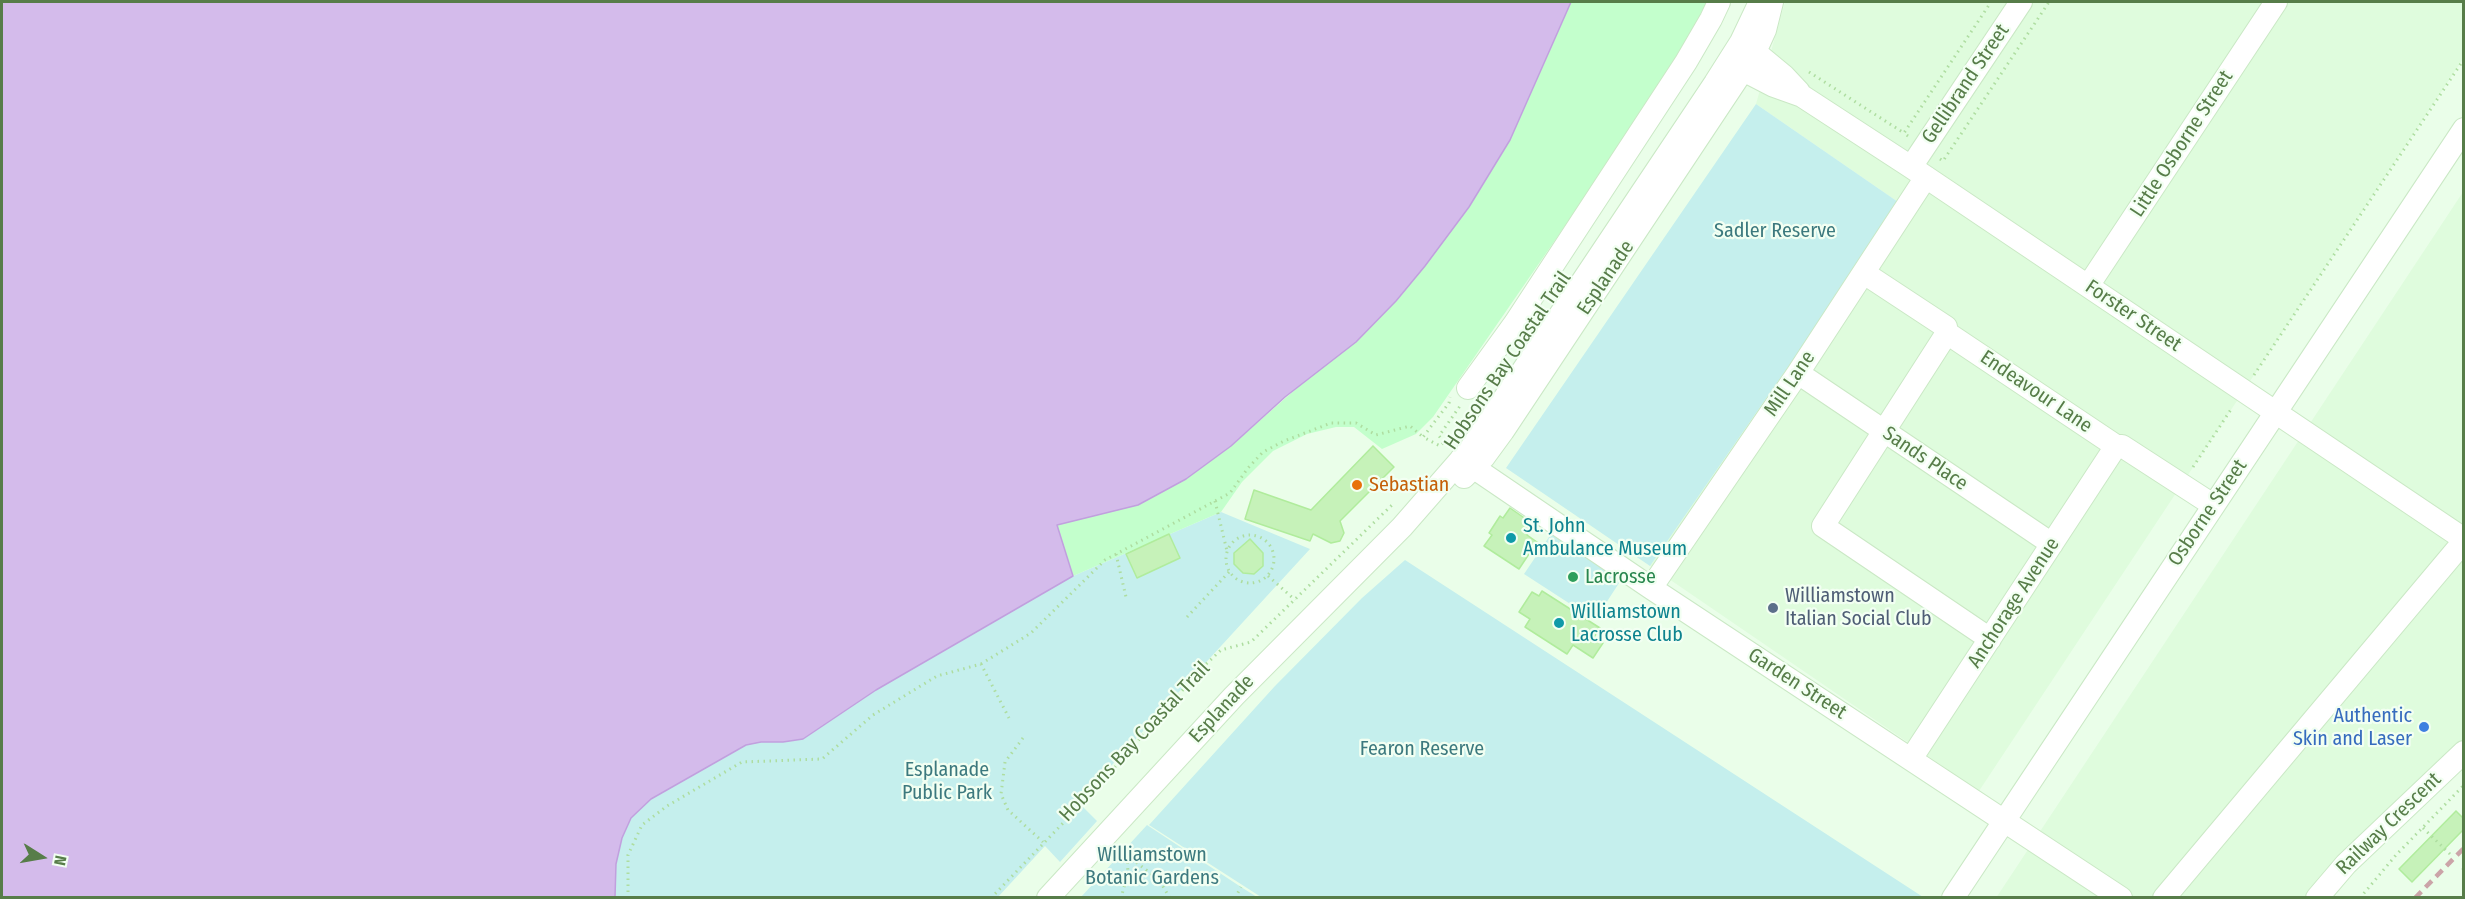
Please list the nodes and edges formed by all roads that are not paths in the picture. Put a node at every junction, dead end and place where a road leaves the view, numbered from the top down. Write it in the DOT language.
graph roads {
  1 [pos="1719,2"];
  2 [pos="1760,2"];
  3 [pos="1772,2"];
  4 [pos="2021,2"];
  5 [pos="2276,2"];
  6 [pos="1744,61"];
  7 [pos="2463,129"];
  8 [pos="1918,172"];
  9 [pos="1864,273"];
  10 [pos="2088,286"];
  11 [pos="1947,333"];
  12 [pos="1798,373"];
  13 [pos="1459,390"];
  14 [pos="2275,411"];
  15 [pos="1883,431"];
  16 [pos="2116,446"];
  17 [pos="1463,458"];
  18 [pos="2213,505"];
  19 [pos="2462,533"];
  20 [pos="2052,544"];
  21 [pos="1650,588"];
  22 [pos="1990,639"];
  23 [pos="2463,752"];
  24 [pos="1911,759"];
  25 [pos="2004,821"];
  26 [pos="1048,897"];
  27 [pos="1953,897"];
  28 [pos="2121,897"];
  29 [pos="2164,897"];
  30 [pos="2317,897"];
  1 -- 13 [label="street, Hobsons Bay Coastal Trail"];
  2 -- 6 [label="street, Esplanade"];
  3 -- 6 [label="street, Esplanade"];
  4 -- 8 [label="street, Gellibrand Street"];
  5 -- 10 [label="street, Little Osborne Street"];
  6 -- 8 [label="street, Forster Street"];
  6 -- 17 [label="street, Esplanade"];
  7 -- 14 [label="street, Osborne Street"];
  8 -- 9 [label="street, Mill Lane"];
  8 -- 10 [label="street, Forster Street"];
  9 -- 11 [label="street, Endeavour Lane"];
  9 -- 12 [label="street, Mill Lane"];
  10 -- 14 [label="street, Forster Street"];
  11 -- 15 [label="street"];
  11 -- 16 [label="street, Endeavour Lane"];
  12 -- 15 [label="street, Sands Place"];
  12 -- 21 [label="street, Mill Lane"];
  14 -- 18 [label="street, Osborne Street"];
  14 -- 19 [label="street, Forster Street"];
  15 -- 20 [label="street, Sands Place"];
  15 -- 22 [label="street"];
  16 -- 18 [label="street, Endeavour Lane"];
  16 -- 20 [label="street, Anchorage Avenue"];
  17 -- 21 [label="street, Garden Street"];
  17 -- 26 [label="street, Esplanade"];
  18 -- 25 [label="street, Osborne Street"];
  19 -- 29 [label="street"];
  20 -- 22 [label="street, Anchorage Avenue"];
  21 -- 24 [label="street, Garden Street"];
  22 -- 24 [label="street, Anchorage Avenue"];
  23 -- 30 [label="street, Railway Crescent"];
  24 -- 25 [label="street, Garden Street"];
  25 -- 27 [label="street, Osborne Street"];
  25 -- 28 [label="street, Garden Street"];
}
